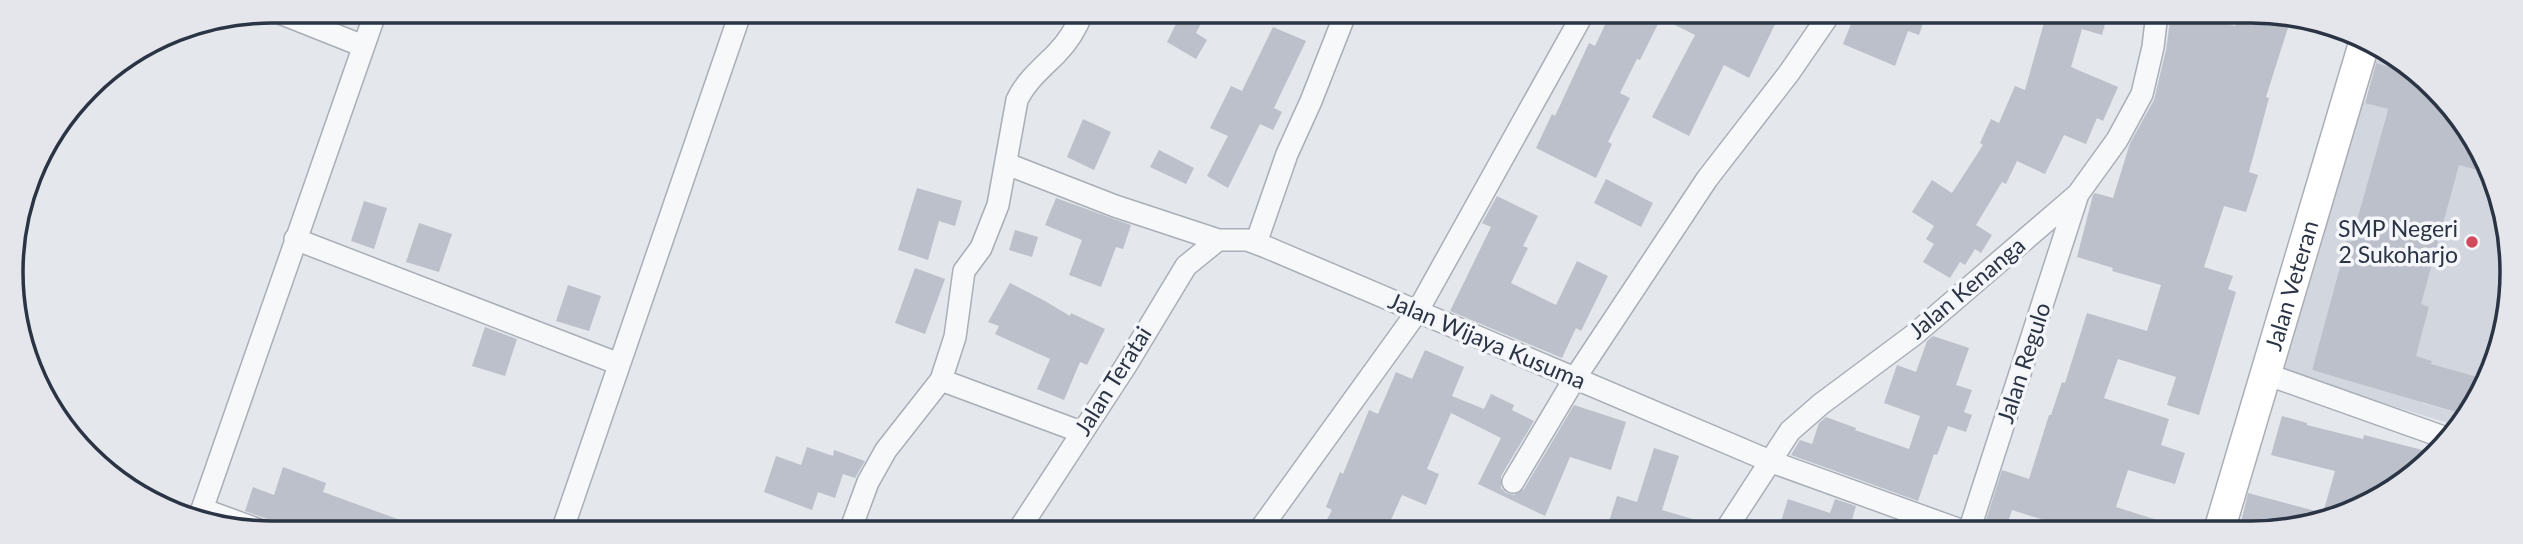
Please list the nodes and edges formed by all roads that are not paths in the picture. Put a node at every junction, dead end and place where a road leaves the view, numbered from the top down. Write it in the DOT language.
graph roads {
  1 [pos="307,23"];
  2 [pos="372,23"];
  3 [pos="737,23"];
  4 [pos="1077,23"];
  5 [pos="1342,23"];
  6 [pos="1578,23"];
  7 [pos="1823,23"];
  8 [pos="2156,23"];
  9 [pos="363,46"];
  10 [pos="2362,49"];
  11 [pos="1007,164"];
  12 [pos="2078,194"];
  13 [pos="295,239"];
  14 [pos="1218,240"];
  15 [pos="1256,243"];
  16 [pos="1417,312"];
  17 [pos="619,364"];
  18 [pos="2266,374"];
  19 [pos="1575,378"];
  20 [pos="941,380"];
  21 [pos="1081,432"];
  22 [pos="2439,435"];
  23 [pos="1772,462"];
  24 [pos="1513,482"];
  25 [pos="202,511"];
  26 [pos="565,521"];
  27 [pos="854,521"];
  28 [pos="1024,521"];
  29 [pos="1273,521"];
  30 [pos="1732,521"];
  31 [pos="1935,521"];
  32 [pos="1972,521"];
  33 [pos="2222,521"];
  1 -- 9 [label="street"];
  2 -- 9 [label="street"];
  3 -- 17 [label="street"];
  4 -- 11 [label="street"];
  5 -- 15 [label="street"];
  6 -- 16 [label="street"];
  7 -- 19 [label="street"];
  8 -- 12 [label="street, Jalan Kenanga"];
  9 -- 13 [label="street"];
  10 -- 18 [label="main road, Jalan Veteran"];
  11 -- 14 [label="street, Jalan Wijaya Kusuma"];
  11 -- 20 [label="street"];
  12 -- 23 [label="street, Jalan Kenanga"];
  12 -- 32 [label="street, Jalan Regulo"];
  13 -- 17 [label="street"];
  13 -- 25 [label="street"];
  14 -- 15 [label="street, Jalan Wijaya Kusuma"];
  14 -- 21 [label="street, Jalan Teratai"];
  15 -- 16 [label="street, Jalan Wijaya Kusuma"];
  16 -- 19 [label="street, Jalan Wijaya Kusuma"];
  16 -- 29 [label="street"];
  17 -- 26 [label="street"];
  18 -- 22 [label="street"];
  18 -- 33 [label="main road, Jalan Veteran"];
  19 -- 23 [label="street, Jalan Wijaya Kusuma"];
  19 -- 24 [label="street"];
  20 -- 21 [label="street"];
  20 -- 27 [label="street"];
  21 -- 28 [label="street, Jalan Teratai"];
  23 -- 30 [label="street, Jalan Kenanga"];
  23 -- 31 [label="street, Jalan Wijaya Kusuma"];
}
